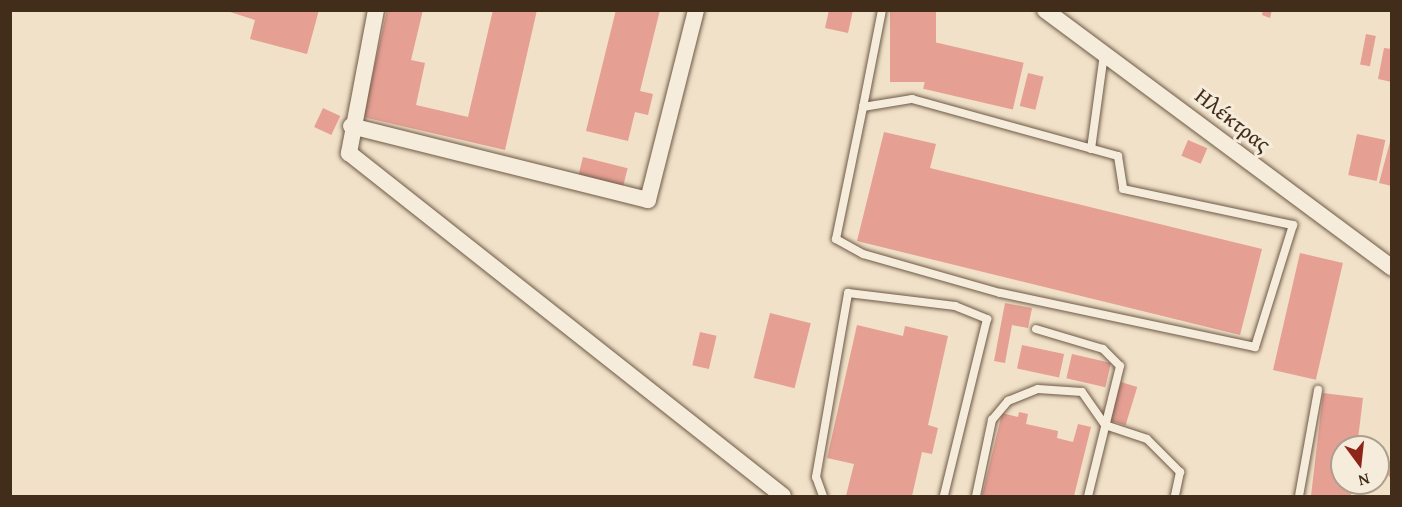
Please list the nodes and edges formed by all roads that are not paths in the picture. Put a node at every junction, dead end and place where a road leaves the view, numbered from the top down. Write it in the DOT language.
graph roads {
  1 [pos="376,10"];
  2 [pos="696,10"];
  3 [pos="882,10"];
  4 [pos="1045,10"];
  5 [pos="1105,53"];
  6 [pos="863,107"];
  7 [pos="351,126"];
  8 [pos="1091,148"];
  9 [pos="1392,268"];
  10 [pos="1036,329"];
  11 [pos="1318,390"];
  12 [pos="1105,425"];
  13 [pos="783,496"];
  14 [pos="822,496"];
  15 [pos="944,496"];
  16 [pos="976,496"];
  17 [pos="1088,496"];
  18 [pos="1175,496"];
  19 [pos="1299,496"];
  1 -- 7 [label="street"];
  2 -- 7 [label="street"];
  3 -- 6 [label="lane"];
  4 -- 5 [label="street, Ηλέκτρας"];
  5 -- 8 [label="lane"];
  5 -- 9 [label="street, Ηλέκτρας"];
  6 -- 8 [label="lane"];
  6 -- 8 [label="lane"];
  7 -- 13 [label="street"];
  10 -- 12 [label="lane"];
  11 -- 19 [label="lane"];
  12 -- 16 [label="lane"];
  12 -- 17 [label="lane"];
  12 -- 18 [label="lane"];
  14 -- 15 [label="lane"];
}
